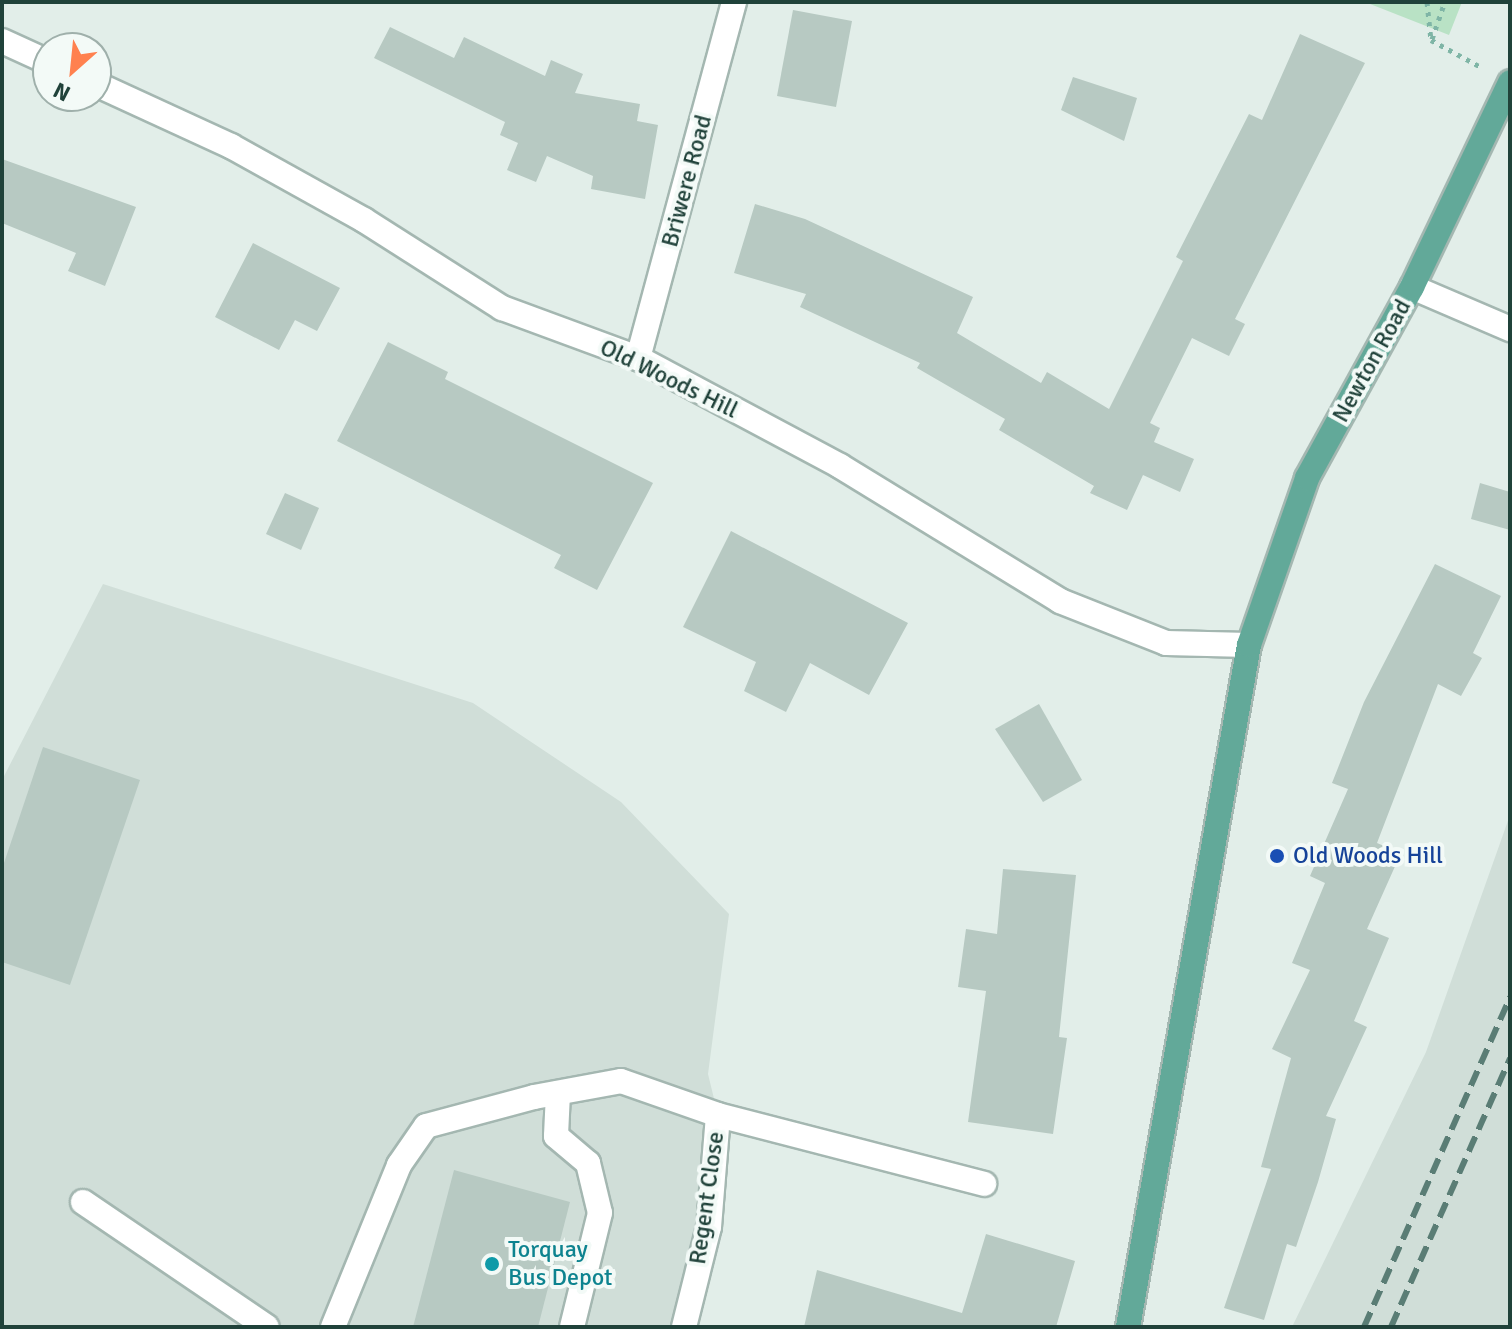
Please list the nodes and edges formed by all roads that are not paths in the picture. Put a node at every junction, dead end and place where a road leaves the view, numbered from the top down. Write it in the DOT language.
graph roads {
  1 [pos="734,2"];
  2 [pos="2,41"];
  3 [pos="32,55"];
  4 [pos="1510,82"];
  5 [pos="112,91"];
  6 [pos="1412,287"];
  7 [pos="1510,329"];
  8 [pos="638,358"];
  9 [pos="1249,645"];
  10 [pos="558,1093"];
  11 [pos="718,1115"];
  12 [pos="984,1184"];
  13 [pos="83,1202"];
  14 [pos="267,1327"];
  15 [pos="333,1327"];
  16 [pos="572,1327"];
  17 [pos="684,1327"];
  18 [pos="1128,1327"];
  1 -- 8 [label="street, Briwere Road"];
  2 -- 3 [label="street"];
  4 -- 6 [label="main road, Newton Road"];
  5 -- 8 [label="street, Old Woods Hill"];
  6 -- 7 [label="street"];
  6 -- 9 [label="main road, Newton Road"];
  8 -- 9 [label="street, Old Woods Hill"];
  9 -- 18 [label="main road, Newton Road"];
  10 -- 11 [label="street"];
  10 -- 15 [label="street"];
  10 -- 16 [label="street"];
  11 -- 12 [label="street"];
  11 -- 17 [label="street, Regent Close"];
  13 -- 14 [label="street"];
}
